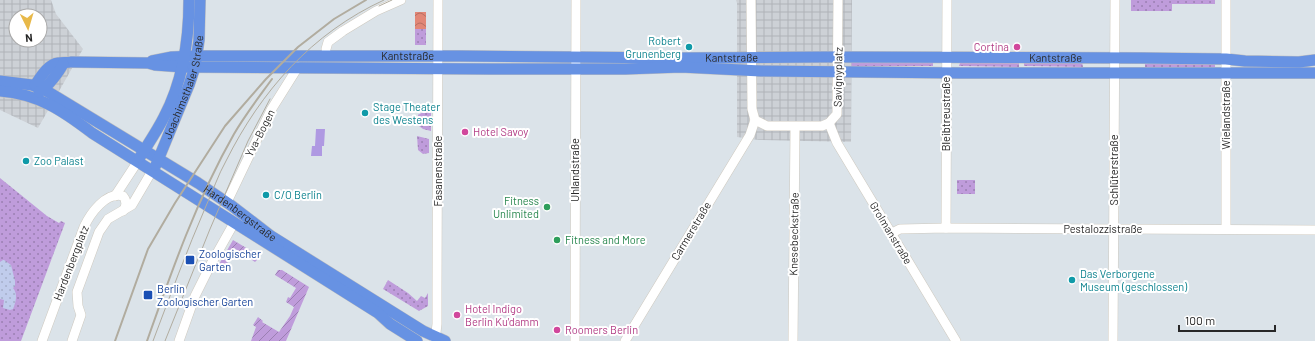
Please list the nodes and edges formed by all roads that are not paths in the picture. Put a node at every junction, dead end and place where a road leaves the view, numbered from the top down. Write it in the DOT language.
graph roads {
  1 [pos="189,0"];
  2 [pos="200,0"];
  3 [pos="401,0"];
  4 [pos="438,0"];
  5 [pos="576,0"];
  6 [pos="751,0"];
  7 [pos="838,0"];
  8 [pos="947,0"];
  9 [pos="1115,0"];
  10 [pos="1226,0"];
  11 [pos="326,49"];
  12 [pos="438,56"];
  13 [pos="576,57"];
  14 [pos="838,57"];
  15 [pos="751,58"];
  16 [pos="946,58"];
  17 [pos="1114,58"];
  18 [pos="1226,59"];
  19 [pos="1315,60"];
  20 [pos="184,61"];
  21 [pos="196,61"];
  22 [pos="298,67"];
  23 [pos="438,68"];
  24 [pos="576,69"];
  25 [pos="751,70"];
  26 [pos="838,71"];
  27 [pos="946,72"];
  28 [pos="1114,73"];
  29 [pos="1315,73"];
  30 [pos="1226,74"];
  31 [pos="0,81"];
  32 [pos="40,88"];
  33 [pos="0,91"];
  34 [pos="29,96"];
  35 [pos="754,120"];
  36 [pos="829,123"];
  37 [pos="795,127"];
  38 [pos="144,151"];
  39 [pos="159,160"];
  40 [pos="138,161"];
  41 [pos="152,171"];
  42 [pos="115,196"];
  43 [pos="227,202"];
  44 [pos="123,211"];
  45 [pos="234,223"];
  46 [pos="946,228"];
  47 [pos="1114,228"];
  48 [pos="1226,229"];
  49 [pos="1315,230"];
  50 [pos="892,233"];
  51 [pos="439,340"];
  52 [pos="42,341"];
  53 [pos="72,341"];
  54 [pos="179,341"];
  55 [pos="417,341"];
  56 [pos="575,341"];
  57 [pos="625,341"];
  58 [pos="793,341"];
  59 [pos="956,341"];
  60 [pos="1113,341"];
  1 -- 20 [label="main road, Joachimsthaler Straße"];
  2 -- 21 [label="main road, Joachimsthaler Straße"];
  3 -- 11 [label="street"];
  4 -- 12 [label="street, Fasanenstraße"];
  5 -- 13 [label="street, Uhlandstraße"];
  6 -- 15 [label="street"];
  7 -- 14 [label="street, Savignyplatz"];
  8 -- 16 [label="street, Bleibtreustraße"];
  9 -- 17 [label="street, Schlüterstraße"];
  10 -- 18 [label="street, Wielandstraße"];
  12 -- 13 [label="main road, Kantstraße"];
  12 -- 21 [label="main road, Kantstraße"];
  12 -- 23 [label="street, Fasanenstraße"];
  13 -- 15 [label="main road, Kantstraße"];
  13 -- 24 [label="street, Uhlandstraße"];
  14 -- 15 [label="main road, Kantstraße"];
  14 -- 16 [label="main road, Kantstraße"];
  14 -- 26 [label="street, Savignyplatz"];
  15 -- 25 [label="street"];
  16 -- 17 [label="main road, Kantstraße"];
  16 -- 27 [label="street, Bleibtreustraße"];
  17 -- 18 [label="main road, Kantstraße"];
  17 -- 28 [label="street, Schlüterstraße"];
  18 -- 19 [label="main road, Kantstraße"];
  18 -- 30 [label="street, Wielandstraße"];
  20 -- 21 [label="main road, Kantstraße"];
  20 -- 32 [label="main road, Kantstraße"];
  20 -- 38 [label="main road, Joachimsthaler Straße"];
  21 -- 22 [label="main road, Kantstraße"];
  21 -- 39 [label="main road, Joachimsthaler Straße"];
  22 -- 23 [label="main road, Kantstraße"];
  22 -- 43 [label="street, Yva-Bogen"];
  23 -- 24 [label="main road, Kantstraße"];
  23 -- 51 [label="street, Fasanenstraße"];
  24 -- 25 [label="main road, Kantstraße"];
  24 -- 56 [label="street, Uhlandstraße"];
  25 -- 26 [label="main road, Kantstraße"];
  25 -- 35 [label="street"];
  26 -- 27 [label="main road, Kantstraße"];
  26 -- 36 [label="street, Savignyplatz"];
  27 -- 28 [label="main road, Kantstraße"];
  27 -- 46 [label="street, Bleibtreustraße"];
  28 -- 30 [label="main road, Kantstraße"];
  28 -- 47 [label="street, Schlüterstraße"];
  29 -- 30 [label="main road, Kantstraße"];
  30 -- 48 [label="street, Wielandstraße"];
  31 -- 32 [label="main road"];
  32 -- 34 [label="main road"];
  32 -- 38 [label="main road, Hardenbergstraße"];
  33 -- 34 [label="main road, Hardenbergstraße"];
  34 -- 40 [label="main road, Hardenbergstraße"];
  35 -- 37 [label="street, Savignyplatz"];
  35 -- 57 [label="street, Carmerstraße"];
  36 -- 37 [label="street, Savignyplatz"];
  36 -- 50 [label="street, Grolmanstraße"];
  37 -- 58 [label="street, Knesebeckstraße"];
  38 -- 39 [label="main road, Hardenbergstraße"];
  38 -- 40 [label="main road, Joachimsthaler Straße"];
  39 -- 41 [label="main road, Joachimsthaler Straße"];
  39 -- 43 [label="main road, Hardenbergstraße"];
  40 -- 41 [label="main road, Hardenbergstraße"];
  40 -- 42 [label="street, Hardenbergplatz"];
  41 -- 44 [label="street, Hardenbergplatz"];
  41 -- 45 [label="main road, Hardenbergstraße"];
  42 -- 44 [label="street"];
  42 -- 52 [label="street, Hardenbergplatz"];
  43 -- 51 [label="main road, Hardenbergstraße"];
  44 -- 53 [label="street, Hardenbergplatz"];
  45 -- 54 [label="street"];
  45 -- 55 [label="main road, Hardenbergstraße"];
  46 -- 47 [label="street, Pestalozzistraße"];
  46 -- 50 [label="street, Pestalozzistraße"];
  47 -- 48 [label="street, Pestalozzistraße"];
  47 -- 60 [label="street, Schlüterstraße"];
  48 -- 49 [label="street, Pestalozzistraße"];
  50 -- 59 [label="street, Grolmanstraße"];
}
